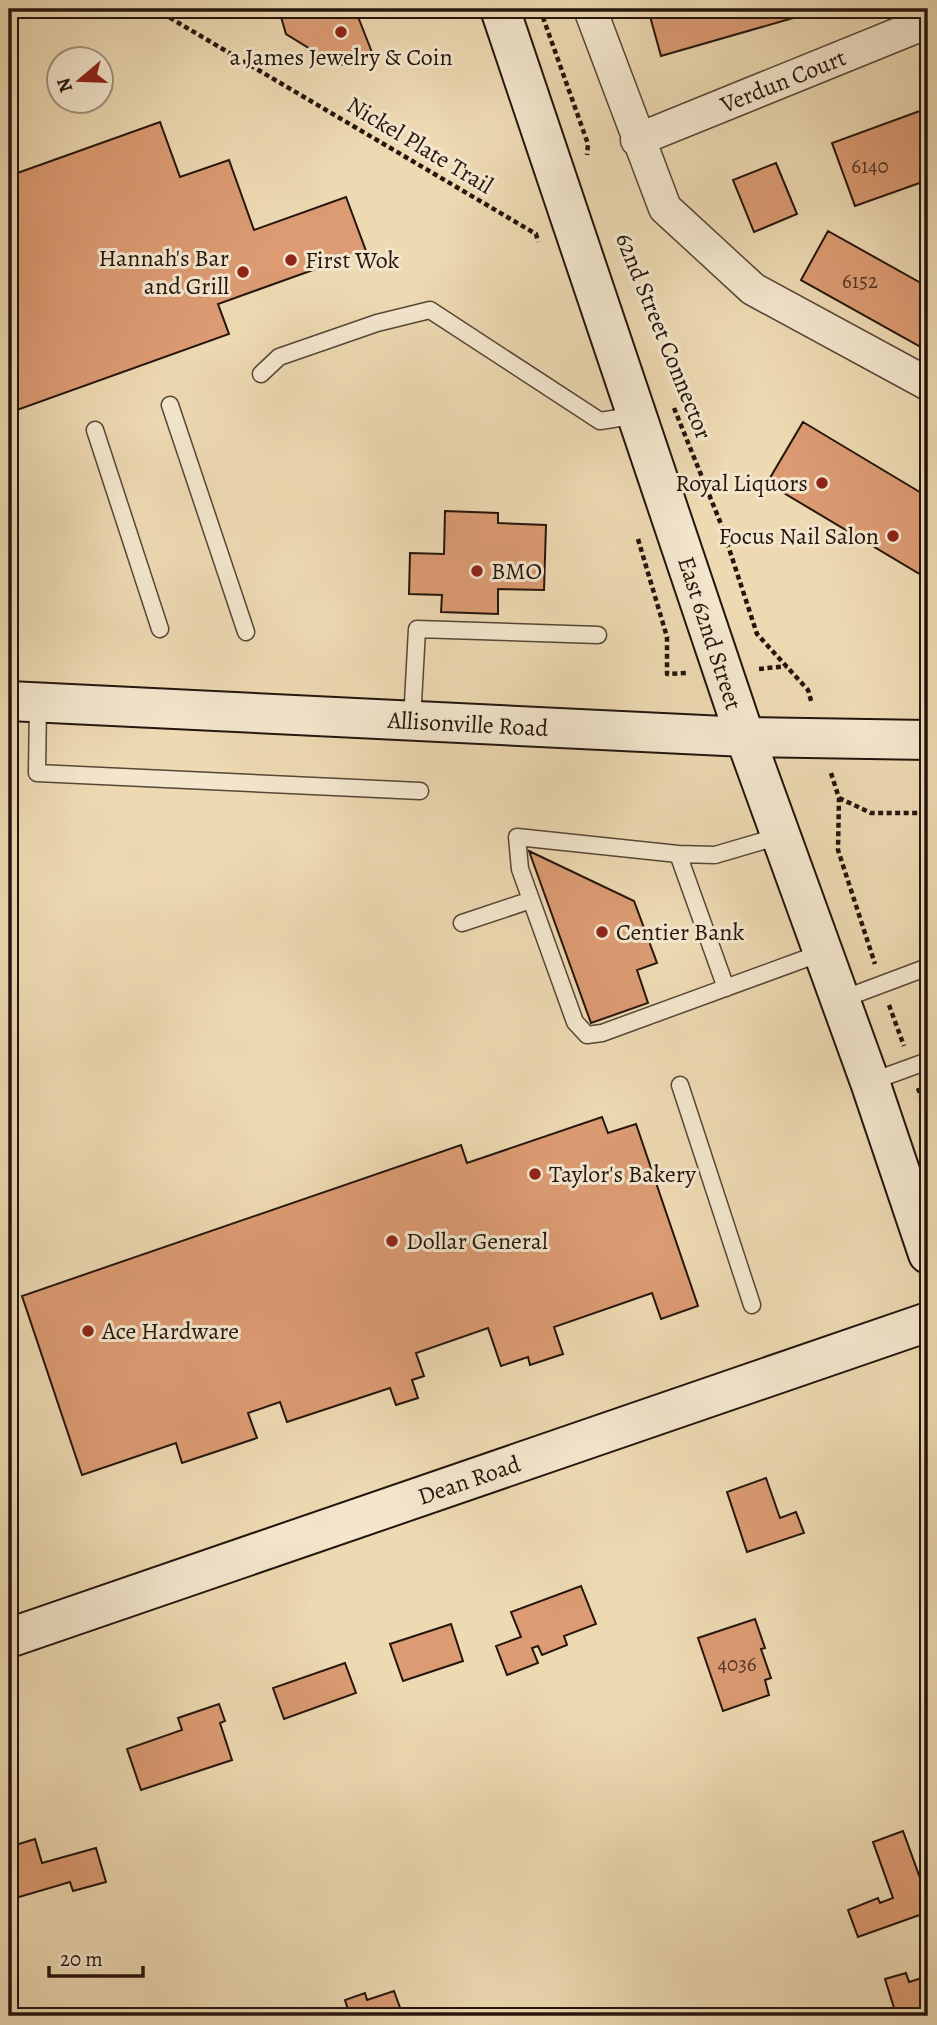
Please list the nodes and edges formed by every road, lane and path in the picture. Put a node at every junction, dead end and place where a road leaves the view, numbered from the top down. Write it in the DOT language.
graph roads {
  1 [pos="155,9"];
  2 [pos="500,9"];
  3 [pos="540,9"];
  4 [pos="590,9"];
  5 [pos="928,22"];
  6 [pos="637,140"];
  7 [pos="586,166"];
  8 [pos="540,247"];
  9 [pos="261,374"];
  10 [pos="928,384"];
  11 [pos="170,404"];
  12 [pos="654,406"];
  13 [pos="94,430"];
  14 [pos="635,528"];
  15 [pos="160,629"];
  16 [pos="246,632"];
  17 [pos="598,635"];
  18 [pos="787,666"];
  19 [pos="768,668"];
  20 [pos="667,674"];
  21 [pos="808,690"];
  22 [pos="24,702"];
  23 [pos="412,721"];
  24 [pos="745,737"];
  25 [pos="928,740"];
  26 [pos="420,791"];
  27 [pos="839,799"];
  28 [pos="928,813"];
  29 [pos="780,836"];
  30 [pos="678,854"];
  31 [pos="531,900"];
  32 [pos="462,923"];
  33 [pos="821,953"];
  34 [pos="928,967"];
  35 [pos="726,988"];
  36 [pos="838,1001"];
  37 [pos="928,1061"];
  38 [pos="870,1082"];
  39 [pos="680,1085"];
  40 [pos="927,1245"];
  41 [pos="752,1305"];
  42 [pos="928,1322"];
  43 [pos="9,1638"];
  1 -- 8 [label="path, Nickel Plate Trail"];
  2 -- 12 [label="street, East 62nd Street"];
  3 -- 7 [label="path"];
  4 -- 6 [label="street"];
  5 -- 6 [label="street, Verdun Court"];
  6 -- 10 [label="street"];
  9 -- 12 [label="lane"];
  11 -- 16 [label="lane"];
  12 -- 18 [label="path, 62nd Street Connector"];
  12 -- 24 [label="street, East 62nd Street"];
  13 -- 15 [label="lane"];
  14 -- 20 [label="path"];
  17 -- 23 [label="lane"];
  18 -- 19 [label="path"];
  18 -- 21 [label="path"];
  22 -- 23 [label="street, Allisonville Road"];
  22 -- 26 [label="lane"];
  23 -- 24 [label="street, Allisonville Road"];
  24 -- 25 [label="street, Allisonville Road"];
  24 -- 29 [label="street, East 62nd Street"];
  27 -- 28 [label="path"];
  29 -- 30 [label="lane"];
  29 -- 33 [label="street, East 62nd Street"];
  30 -- 31 [label="lane"];
  30 -- 35 [label="lane"];
  31 -- 32 [label="lane"];
  31 -- 35 [label="lane"];
  33 -- 35 [label="lane"];
  33 -- 36 [label="street, East 62nd Street"];
  34 -- 36 [label="lane"];
  36 -- 38 [label="street, East 62nd Street"];
  37 -- 38 [label="lane"];
  38 -- 40 [label="street, East 62nd Street"];
  39 -- 41 [label="lane"];
  42 -- 43 [label="street, Dean Road"];
}
